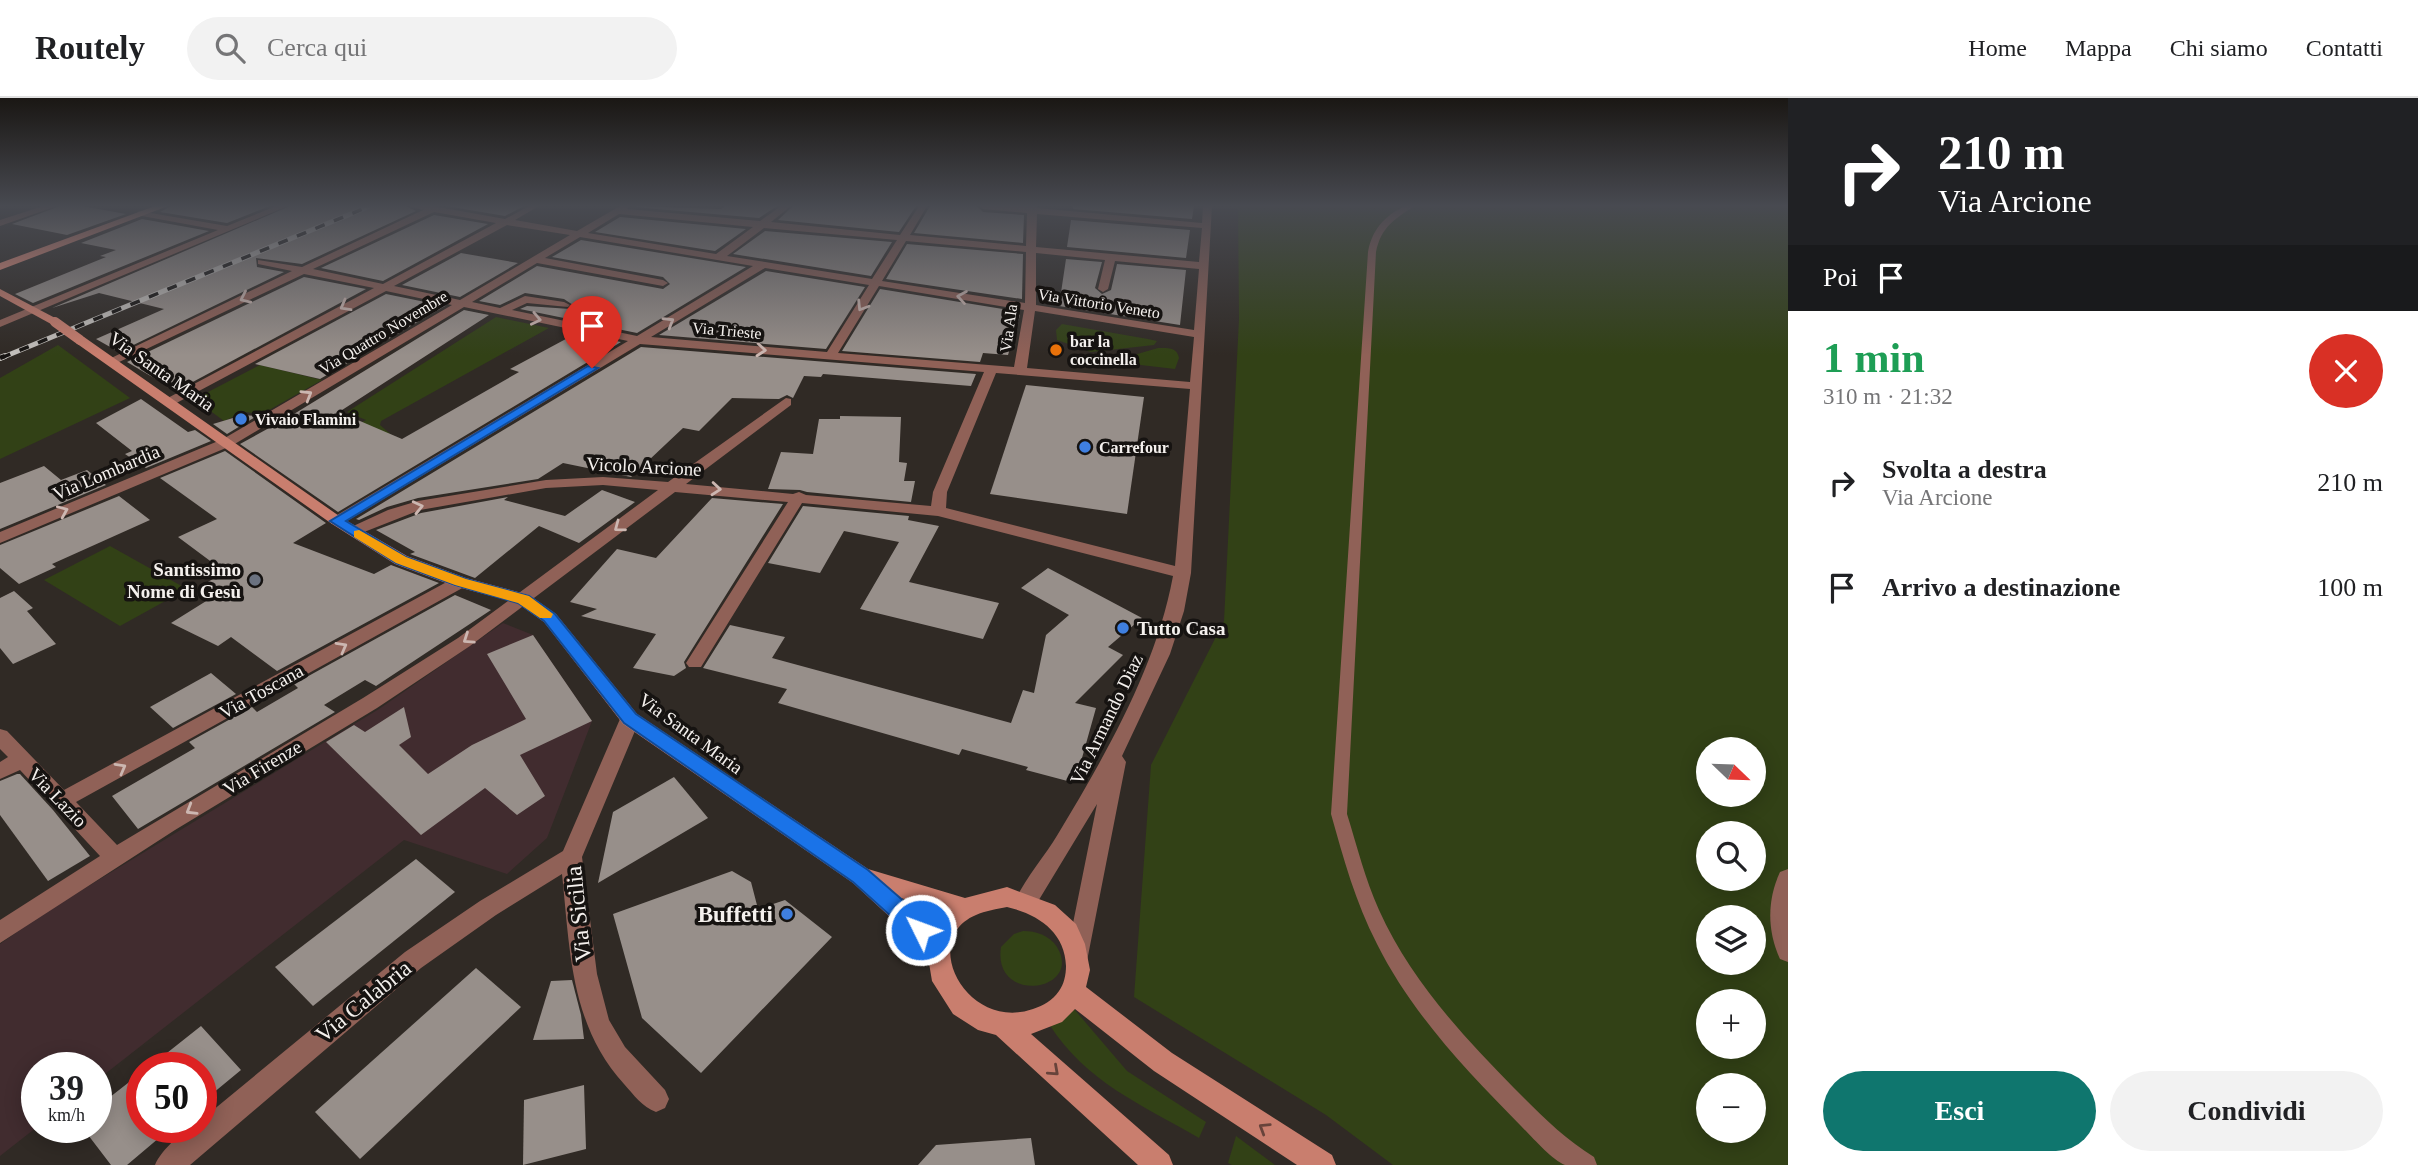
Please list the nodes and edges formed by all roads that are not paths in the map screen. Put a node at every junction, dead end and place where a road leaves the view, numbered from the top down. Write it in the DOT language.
graph roads {
  1 [pos="30,256"];
  2 [pos="164,256"];
  3 [pos="334,256"];
  4 [pos="440,256"];
  5 [pos="543,256"];
  6 [pos="712,256"];
  7 [pos="892,256"];
  8 [pos="1032,256"];
  9 [pos="1099,256"];
  10 [pos="1205,256"];
  11 [pos="1372,256"];
  12 [pos="719,257"];
  13 [pos="1111,257"];
  14 [pos="536,260"];
  15 [pos="261,262"];
  16 [pos="763,265"];
  17 [pos="1204,266"];
  18 [pos="0,267"];
  19 [pos="302,271"];
  20 [pos="663,283"];
  21 [pos="876,283"];
  22 [pos="380,287"];
  23 [pos="1103,289"];
  24 [pos="0,292"];
  25 [pos="462,303"];
  26 [pos="564,305"];
  27 [pos="1030,308"];
  28 [pos="35,309"];
  29 [pos="501,312"];
  30 [pos="0,324"];
  31 [pos="1200,334"];
  32 [pos="639,341"];
  33 [pos="830,356"];
  34 [pos="111,361"];
  35 [pos="992,368"];
  36 [pos="1020,371"];
  37 [pos="1196,386"];
  38 [pos="786,401"];
  39 [pos="169,403"];
  40 [pos="228,443"];
  41 [pos="674,485"];
  42 [pos="799,496"];
  43 [pos="938,511"];
  44 [pos="337,521"];
  45 [pos="354,531"];
  46 [pos="0,538"];
  47 [pos="1183,573"];
  48 [pos="460,582"];
  49 [pos="523,599"];
  50 [pos="695,663"];
  51 [pos="630,719"];
  52 [pos="0,736"];
  53 [pos="1121,740"];
  54 [pos="22,759"];
  55 [pos="0,771"];
  56 [pos="61,801"];
  57 [pos="115,857"];
  58 [pos="571,857"];
  59 [pos="861,876"];
  60 [pos="1788,879"];
  61 [pos="1026,901"];
  62 [pos="965,908"];
  63 [pos="0,933"];
  64 [pos="938,946"];
  65 [pos="1788,951"];
  66 [pos="1078,958"];
  67 [pos="1074,992"];
  68 [pos="1003,1025"];
  69 [pos="656,1099"];
  70 [pos="169,1165"];
  71 [pos="1159,1165"];
  72 [pos="1322,1165"];
  73 [pos="1586,1165"];
  1 -- 18 [label="main road"];
  2 -- 28 [label="street"];
  3 -- 19 [label="street"];
  4 -- 22 [label="street"];
  5 -- 14 [label="street, Via Quattro Novembre"];
  6 -- 12 [label="street, Via Vittorio Veneto"];
  7 -- 21 [label="street"];
  8 -- 27 [label="street, Via Ala"];
  9 -- 13 [label="street"];
  10 -- 17 [label="street, Via Armando Diaz"];
  11 -- 73 [label="lane"];
  12 -- 16 [label="street, Via Vittorio Veneto"];
  13 -- 17 [label="street"];
  13 -- 23 [label="street"];
  14 -- 20 [label="street"];
  14 -- 25 [label="street, Via Quattro Novembre"];
  15 -- 19 [label="street, Via Trieste"];
  16 -- 21 [label="street, Via Vittorio Veneto"];
  32 -- 16 [label="street, one-way"];
  17 -- 31 [label="street, Via Armando Diaz"];
  19 -- 22 [label="street, Via Trieste"];
  19 -- 34 [label="street, one-way"];
  27 -- 21 [label="street, Via Vittorio Veneto, one-way"];
  21 -- 33 [label="street, one-way"];
  22 -- 25 [label="street, Via Trieste"];
  22 -- 39 [label="street, one-way"];
  24 -- 28 [label="main road, Via Santa Maria"];
  25 -- 29 [label="street, Via Trieste"];
  40 -- 25 [label="street, Via Quattro Novembre, one-way"];
  26 -- 29 [label="street"];
  27 -- 31 [label="street, Via Vittorio Veneto"];
  27 -- 36 [label="street, Via Ala"];
  28 -- 30 [label="street"];
  28 -- 34 [label="main road, Via Santa Maria, bridge"];
  29 -- 32 [label="street, Via Trieste, one-way"];
  31 -- 37 [label="street, Via Armando Diaz"];
  32 -- 33 [label="street, Via Trieste, one-way"];
  32 -- 44 [label="street"];
  33 -- 35 [label="street, Via Trieste"];
  34 -- 39 [label="main road, Via Santa Maria"];
  35 -- 36 [label="street, Via Trieste"];
  35 -- 43 [label="street, Via Ala"];
  36 -- 37 [label="street, Via Trieste"];
  37 -- 47 [label="street, Via Armando Diaz"];
  38 -- 41 [label="street, Via Firenze"];
  39 -- 40 [label="main road, Via Santa Maria"];
  40 -- 44 [label="main road, Via Santa Maria"];
  46 -- 40 [label="street, Via Lombardia, one-way"];
  41 -- 42 [label="street, Vicolo Arcione, one-way"];
  45 -- 41 [label="street, Vicolo Arcione, one-way"];
  41 -- 49 [label="street, Via Firenze, one-way"];
  42 -- 43 [label="street, Vicolo Arcione"];
  42 -- 50 [label="street"];
  43 -- 47 [label="street, Vicolo Arcione"];
  44 -- 45 [label="main road, Via Santa Maria"];
  45 -- 48 [label="main road, Via Santa Maria"];
  47 -- 53 [label="street, Via Armando Diaz"];
  48 -- 49 [label="main road, Via Santa Maria"];
  56 -- 48 [label="street, Via Toscana, one-way"];
  49 -- 51 [label="main road, Via Santa Maria"];
  49 -- 57 [label="street, Via Firenze, one-way"];
  51 -- 58 [label="street, Via Sicilia"];
  51 -- 59 [label="main road, Via Santa Maria"];
  52 -- 54 [label="street, Via Lazio"];
  53 -- 61 [label="street, Via Armando Diaz"];
  53 -- 66 [label="street, Via Armando Diaz"];
  54 -- 55 [label="street"];
  54 -- 56 [label="street, Via Lazio"];
  56 -- 57 [label="street, Via Lazio"];
  57 -- 63 [label="street, Via Firenze"];
  58 -- 69 [label="street, Via Sicilia"];
  58 -- 70 [label="street, Via Calabria"];
  59 -- 62 [label="main road"];
  59 -- 64 [label="main road, Via Santa Maria"];
  60 -- 65 [label="street"];
  61 -- 62 [label="main road"];
  61 -- 66 [label="main road"];
  62 -- 64 [label="main road"];
  64 -- 68 [label="main road"];
  66 -- 67 [label="main road"];
  67 -- 68 [label="main road"];
  72 -- 67 [label="main road, one-way"];
  68 -- 71 [label="main road, one-way"];
}
